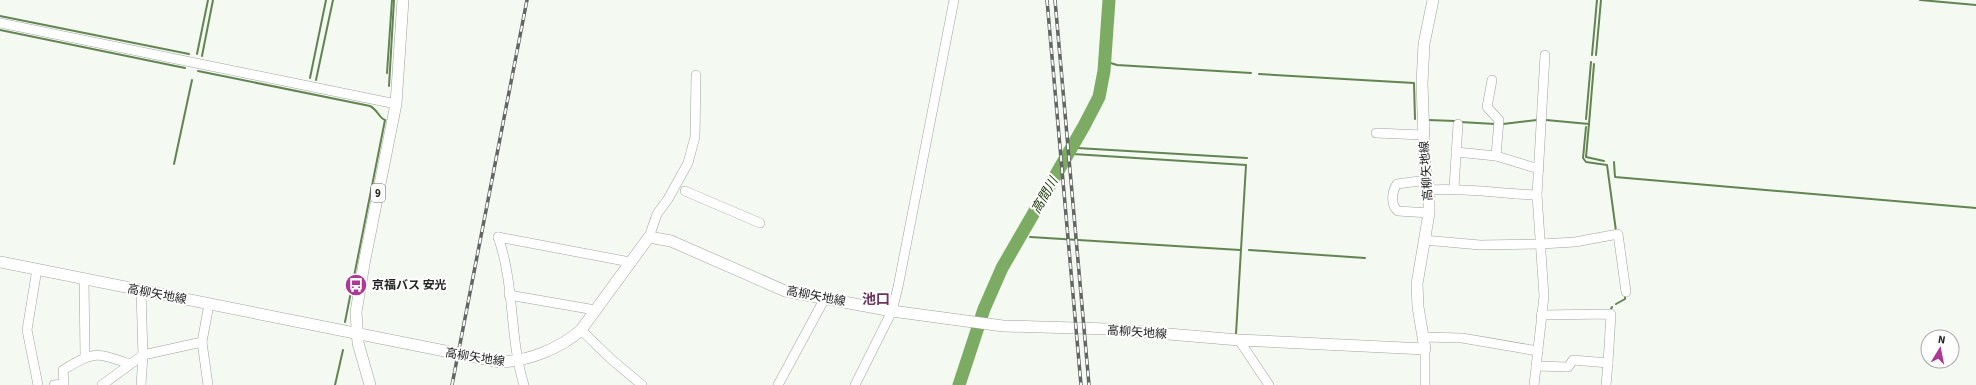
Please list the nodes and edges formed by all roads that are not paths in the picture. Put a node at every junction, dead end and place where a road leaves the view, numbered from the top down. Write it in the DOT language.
graph roads {
  1 [pos="403,0"];
  2 [pos="954,0"];
  3 [pos="1433,0"];
  4 [pos="0,23"];
  5 [pos="1545,55"];
  6 [pos="696,76"];
  7 [pos="1492,80"];
  8 [pos="396,104"];
  9 [pos="1458,124"];
  10 [pos="1376,133"];
  11 [pos="1423,135"];
  12 [pos="1456,152"];
  13 [pos="1496,156"];
  14 [pos="1539,169"];
  15 [pos="1428,185"];
  16 [pos="1454,188"];
  17 [pos="685,191"];
  18 [pos="1537,195"];
  19 [pos="1429,213"];
  20 [pos="760,223"];
  21 [pos="649,237"];
  22 [pos="1424,240"];
  23 [pos="1541,244"];
  24 [pos="0,262"];
  25 [pos="630,262"];
  26 [pos="37,269"];
  27 [pos="84,279"];
  28 [pos="141,291"];
  29 [pos="1626,292"];
  30 [pos="509,295"];
  31 [pos="825,298"];
  32 [pos="209,304"];
  33 [pos="595,310"];
  34 [pos="892,311"];
  35 [pos="1541,315"];
  36 [pos="581,330"];
  37 [pos="357,334"];
  38 [pos="1423,337"];
  39 [pos="1240,340"];
  40 [pos="202,342"];
  41 [pos="1425,349"];
  42 [pos="1538,351"];
  43 [pos="143,355"];
  44 [pos="86,356"];
  45 [pos="517,362"];
  46 [pos="1608,363"];
  47 [pos="130,364"];
  48 [pos="1536,366"];
  49 [pos="38,385"];
  50 [pos="54,385"];
  51 [pos="102,385"];
  52 [pos="141,385"];
  53 [pos="208,385"];
  54 [pos="370,385"];
  55 [pos="524,385"];
  56 [pos="642,385"];
  57 [pos="778,385"];
  58 [pos="855,385"];
  59 [pos="1269,385"];
  60 [pos="1425,385"];
  61 [pos="1534,385"];
  62 [pos="1606,385"];
  1 -- 8 [label="main road, 9"];
  2 -- 34 [label="street"];
  3 -- 11 [label="main road, 高柳矢地線"];
  4 -- 8 [label="street"];
  5 -- 14 [label="street"];
  6 -- 21 [label="street"];
  7 -- 13 [label="street"];
  8 -- 37 [label="main road, 9"];
  9 -- 12 [label="street"];
  10 -- 11 [label="street"];
  11 -- 15 [label="main road, 高柳矢地線"];
  12 -- 13 [label="street"];
  12 -- 16 [label="street"];
  13 -- 14 [label="street"];
  14 -- 18 [label="street"];
  15 -- 16 [label="street"];
  15 -- 19 [label="main road, 高柳矢地線"];
  15 -- 19 [label="street"];
  16 -- 18 [label="street"];
  17 -- 20 [label="street"];
  18 -- 23 [label="street"];
  19 -- 22 [label="main road, 高柳矢地線"];
  21 -- 25 [label="main road, 高柳矢地線"];
  21 -- 31 [label="main road, 高柳矢地線"];
  22 -- 23 [label="street"];
  22 -- 38 [label="main road, 高柳矢地線"];
  23 -- 29 [label="street"];
  23 -- 35 [label="street"];
  24 -- 26 [label="main road, 高柳矢地線"];
  25 -- 30 [label="street"];
  25 -- 33 [label="main road, 高柳矢地線"];
  26 -- 27 [label="main road, 高柳矢地線"];
  26 -- 49 [label="street"];
  27 -- 28 [label="main road, 高柳矢地線"];
  27 -- 44 [label="street"];
  28 -- 32 [label="main road, 高柳矢地線"];
  28 -- 43 [label="street"];
  30 -- 33 [label="street"];
  30 -- 45 [label="street"];
  31 -- 34 [label="main road, 高柳矢地線"];
  31 -- 57 [label="street"];
  32 -- 37 [label="main road, 高柳矢地線"];
  32 -- 40 [label="street"];
  33 -- 36 [label="main road, 高柳矢地線"];
  34 -- 39 [label="main road, 高柳矢地線"];
  34 -- 58 [label="street"];
  35 -- 42 [label="street"];
  35 -- 46 [label="street"];
  36 -- 45 [label="main road, 高柳矢地線"];
  36 -- 56 [label="street"];
  37 -- 45 [label="main road, 高柳矢地線"];
  37 -- 54 [label="main road, 9"];
  38 -- 41 [label="main road, 高柳矢地線"];
  38 -- 42 [label="street"];
  39 -- 41 [label="main road, 高柳矢地線"];
  39 -- 59 [label="street"];
  40 -- 43 [label="street"];
  40 -- 53 [label="street"];
  41 -- 60 [label="street"];
  42 -- 48 [label="street"];
  43 -- 47 [label="street"];
  43 -- 52 [label="street"];
  44 -- 47 [label="street"];
  44 -- 50 [label="street"];
  45 -- 55 [label="street"];
  46 -- 48 [label="street"];
  46 -- 62 [label="street"];
  47 -- 51 [label="street"];
  48 -- 61 [label="street"];
}
